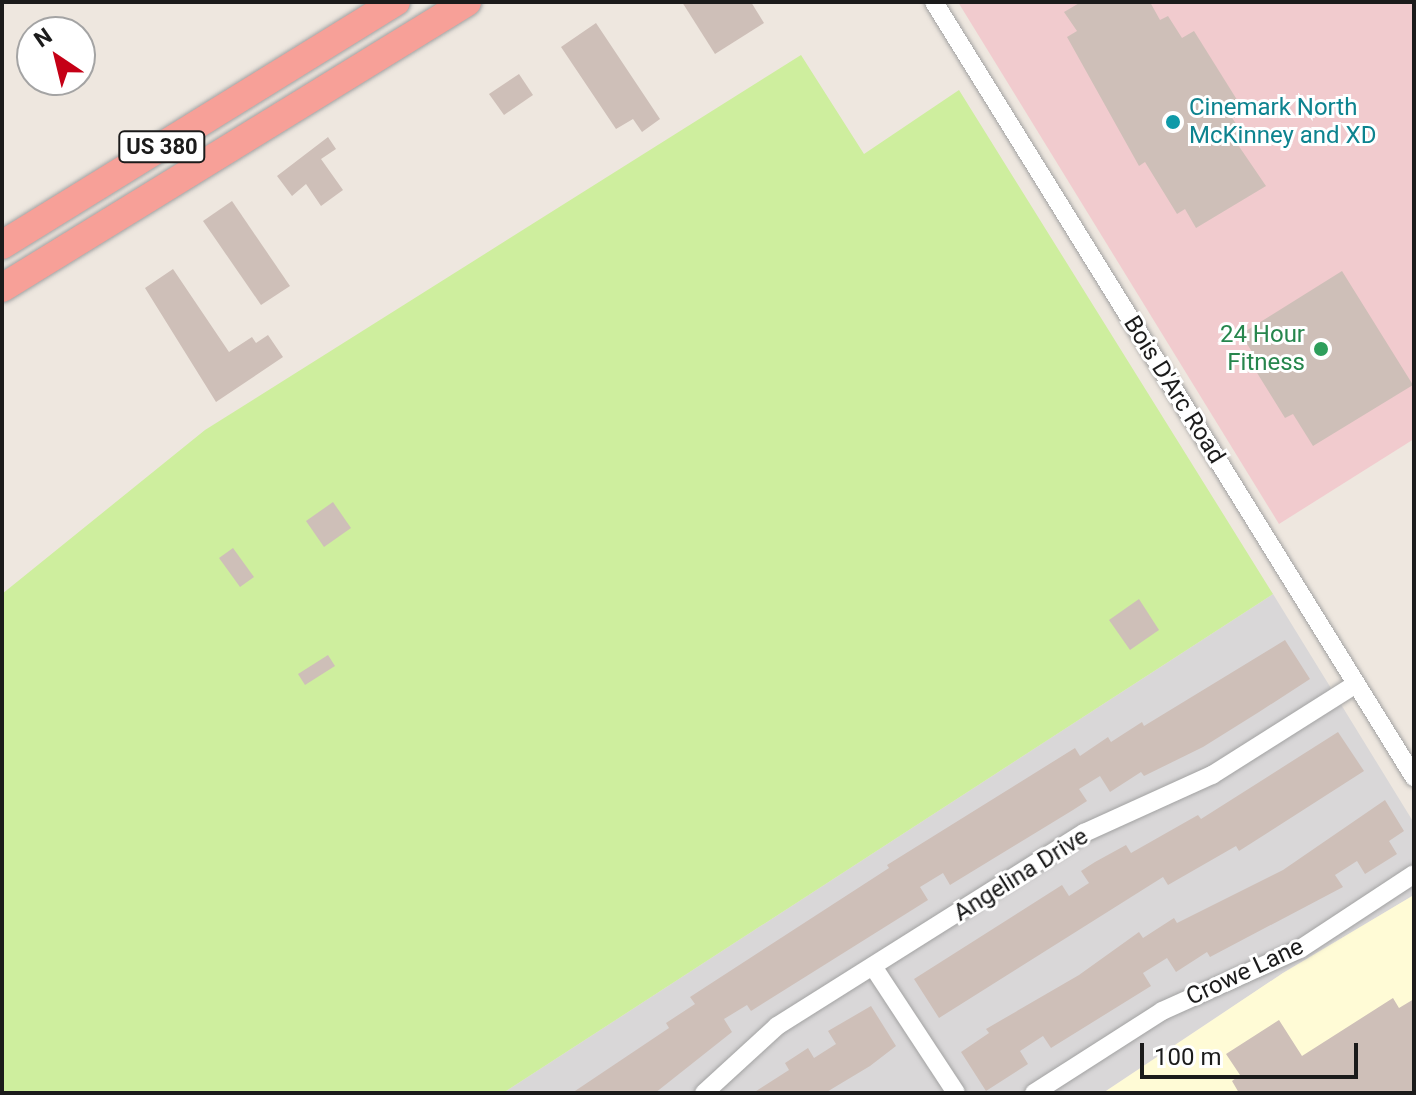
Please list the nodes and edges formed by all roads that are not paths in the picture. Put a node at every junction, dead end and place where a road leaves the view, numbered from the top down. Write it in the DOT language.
graph roads {
  1 [pos="396,2"];
  2 [pos="467,2"];
  3 [pos="934,2"];
  4 [pos="321,48"];
  5 [pos="335,83"];
  6 [pos="2,245"];
  7 [pos="2,288"];
  8 [pos="1356,684"];
  9 [pos="1414,777"];
  10 [pos="1414,874"];
  11 [pos="874,968"];
  12 [pos="704,1093"];
  13 [pos="956,1093"];
  14 [pos="1034,1093"];
  1 -- 4 [label="highway, US 380"];
  2 -- 5 [label="highway, US 380"];
  3 -- 8 [label="street, Bois D'Arc Road"];
  4 -- 5 [label="highway"];
  4 -- 6 [label="highway, US 380"];
  5 -- 7 [label="highway, US 380"];
  8 -- 9 [label="street, Bois D'Arc Road"];
  8 -- 11 [label="street, Angelina Drive"];
  10 -- 14 [label="street, Crowe Lane"];
  11 -- 12 [label="street, Angelina Drive"];
  11 -- 13 [label="street"];
}
